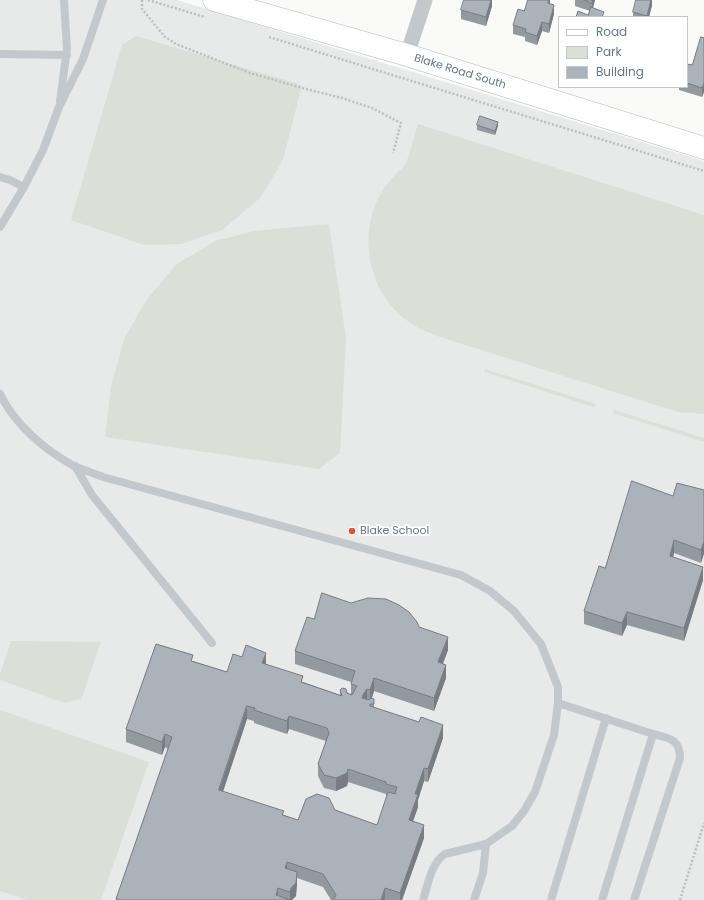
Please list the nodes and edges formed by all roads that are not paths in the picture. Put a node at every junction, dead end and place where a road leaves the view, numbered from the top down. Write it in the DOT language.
graph roads {
  1 [pos="64,0"];
  2 [pos="103,0"];
  3 [pos="425,0"];
  4 [pos="212,9"];
  5 [pos="0,54"];
  6 [pos="66,55"];
  7 [pos="407,55"];
  8 [pos="59,107"];
  9 [pos="704,148"];
  10 [pos="0,177"];
  11 [pos="24,187"];
  12 [pos="0,227"];
  13 [pos="0,394"];
  14 [pos="75,466"];
  15 [pos="212,643"];
  16 [pos="558,703"];
  17 [pos="606,718"];
  18 [pos="653,734"];
  19 [pos="486,844"];
  20 [pos="423,900"];
  21 [pos="474,900"];
  22 [pos="551,900"];
  23 [pos="602,900"];
  24 [pos="634,900"];
  1 -- 6 [label="lane"];
  2 -- 8 [label="lane"];
  3 -- 7 [label="street"];
  4 -- 7 [label="street, Blake Road South"];
  5 -- 6 [label="lane"];
  6 -- 8 [label="lane"];
  7 -- 9 [label="street, Blake Road South"];
  8 -- 11 [label="lane"];
  10 -- 11 [label="lane"];
  11 -- 12 [label="lane"];
  13 -- 14 [label="lane"];
  14 -- 15 [label="lane"];
  14 -- 16 [label="lane"];
  16 -- 17 [label="lane"];
  16 -- 19 [label="lane"];
  17 -- 18 [label="lane"];
  17 -- 22 [label="lane"];
  18 -- 23 [label="lane"];
  18 -- 24 [label="lane"];
  19 -- 20 [label="lane"];
  19 -- 21 [label="lane"];
}
